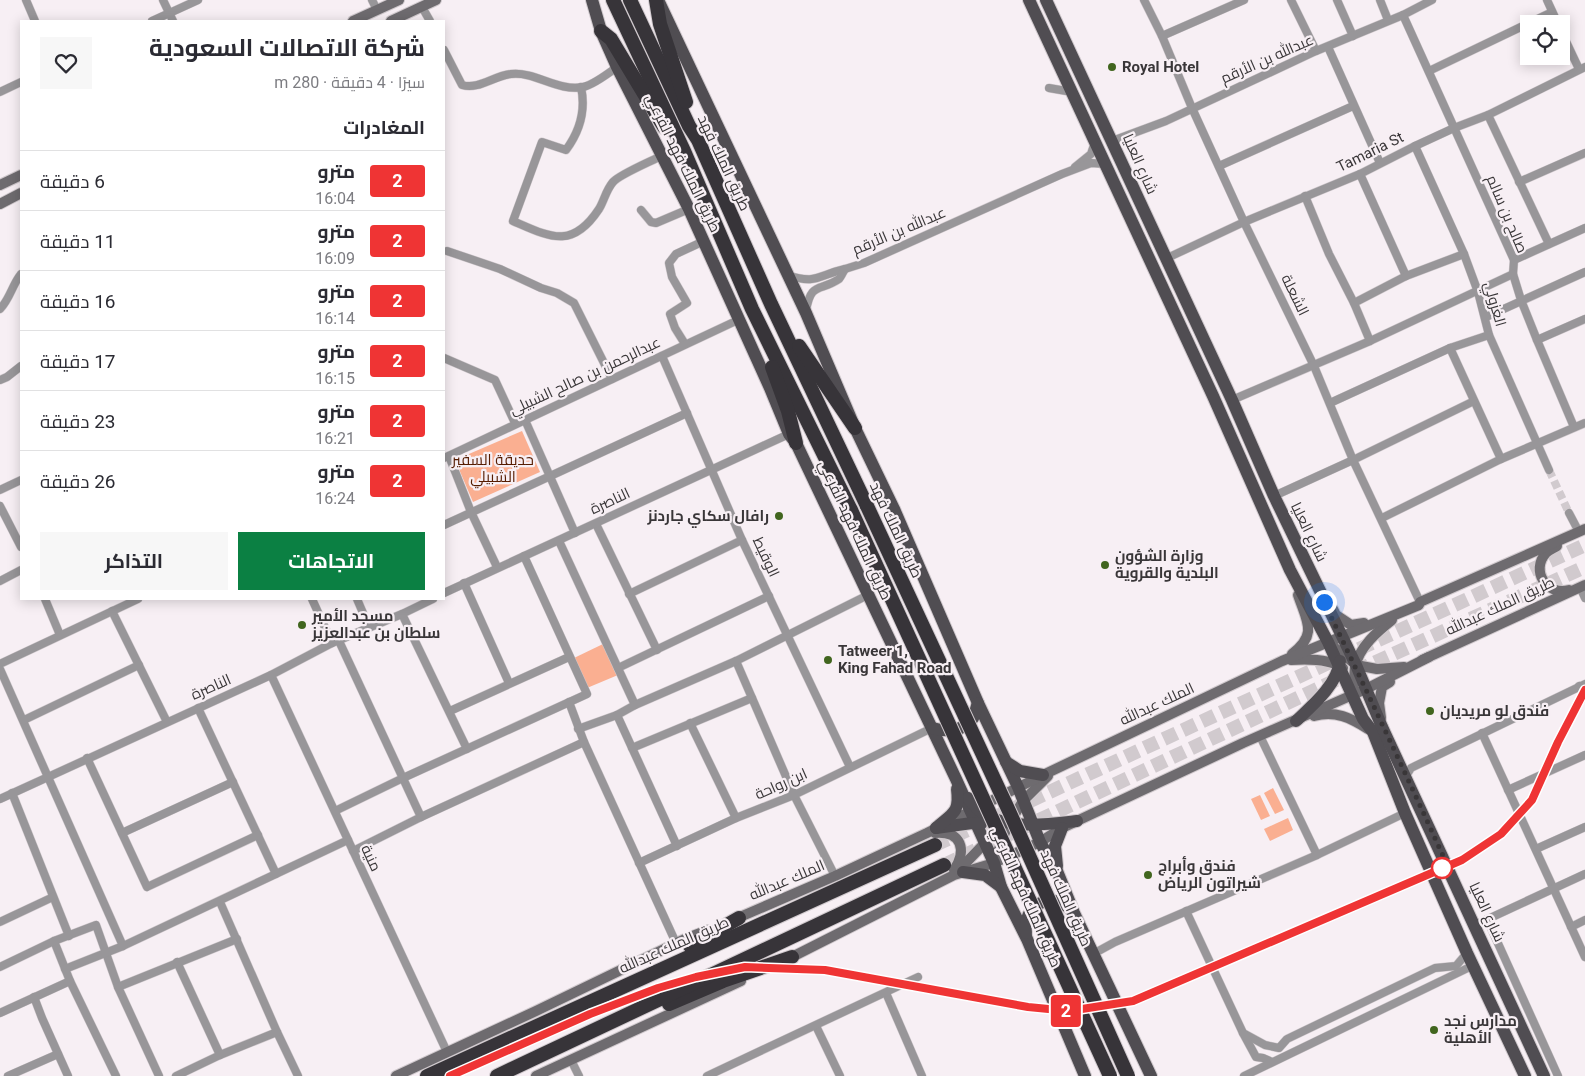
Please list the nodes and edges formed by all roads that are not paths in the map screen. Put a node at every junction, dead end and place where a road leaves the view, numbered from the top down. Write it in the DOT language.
graph roads {
  1 [pos="27,0"];
  2 [pos="163,0"];
  3 [pos="198,0"];
  4 [pos="372,0"];
  5 [pos="399,0"];
  6 [pos="436,0"];
  7 [pos="592,0"];
  8 [pos="613,0"];
  9 [pos="630,0"];
  10 [pos="657,0"];
  11 [pos="1030,0"];
  12 [pos="1046,0"];
  13 [pos="1144,0"];
  14 [pos="1244,0"];
  15 [pos="1291,0"];
  16 [pos="1337,0"];
  17 [pos="1380,0"];
  18 [pos="1432,0"];
  19 [pos="1547,0"];
  20 [pos="422,6"];
  21 [pos="377,10"];
  22 [pos="1552,12"];
  23 [pos="169,13"];
  24 [pos="1403,15"];
  25 [pos="1554,15"];
  26 [pos="36,20"];
  27 [pos="154,20"];
  28 [pos="172,20"];
  29 [pos="355,20"];
  30 [pos="392,20"];
  31 [pos="429,20"];
  32 [pos="1388,20"];
  33 [pos="601,31"];
  34 [pos="1162,36"];
  35 [pos="1353,36"];
  36 [pos="1328,47"];
  37 [pos="1570,47"];
  38 [pos="1316,50"];
  39 [pos="445,52"];
  40 [pos="617,67"];
  41 [pos="1582,68"];
  42 [pos="1429,71"];
  43 [pos="20,82"];
  44 [pos="581,87"];
  45 [pos="1049,88"];
  46 [pos="0,92"];
  47 [pos="1072,92"];
  48 [pos="1353,106"];
  49 [pos="1192,108"];
  50 [pos="1488,115"];
  51 [pos="1454,128"];
  52 [pos="676,134"];
  53 [pos="698,140"];
  54 [pos="1095,140"];
  55 [pos="1112,141"];
  56 [pos="1415,146"];
  57 [pos="1585,153"];
  58 [pos="663,155"];
  59 [pos="1380,163"];
  60 [pos="1105,164"];
  61 [pos="1219,166"];
  62 [pos="1062,174"];
  63 [pos="1360,174"];
  64 [pos="20,175"];
  65 [pos="1519,182"];
  66 [pos="0,185"];
  67 [pos="20,194"];
  68 [pos="1305,196"];
  69 [pos="0,204"];
  70 [pos="689,209"];
  71 [pos="641,210"];
  72 [pos="1244,222"];
  73 [pos="1585,228"];
  74 [pos="704,241"];
  75 [pos="1549,244"];
  76 [pos="447,251"];
  77 [pos="1464,254"];
  78 [pos="1166,259"];
  79 [pos="1514,260"];
  80 [pos="845,269"];
  81 [pos="1585,272"];
  82 [pos="1513,274"];
  83 [pos="20,275"];
  84 [pos="787,275"];
  85 [pos="1406,276"];
  86 [pos="1478,292"];
  87 [pos="1522,300"];
  88 [pos="1354,303"];
  89 [pos="771,304"];
  90 [pos="0,309"];
  91 [pos="806,313"];
  92 [pos="756,316"];
  93 [pos="1486,317"];
  94 [pos="1585,319"];
  95 [pos="738,320"];
  96 [pos="1489,335"];
  97 [pos="1537,340"];
  98 [pos="1370,341"];
  99 [pos="686,344"];
  100 [pos="1450,348"];
  101 [pos="662,356"];
  102 [pos="445,358"];
  103 [pos="1314,366"];
  104 [pos="20,367"];
  105 [pos="612,378"];
  106 [pos="0,380"];
  107 [pos="1232,400"];
  108 [pos="1474,401"];
  109 [pos="1330,402"];
  110 [pos="687,413"];
  111 [pos="525,420"];
  112 [pos="515,423"];
  113 [pos="1585,423"];
  114 [pos="1574,427"];
  115 [pos="855,428"];
  116 [pos="792,439"];
  117 [pos="1538,445"];
  118 [pos="446,457"];
  119 [pos="1501,459"];
  120 [pos="1353,460"];
  121 [pos="711,469"];
  122 [pos="1550,470"];
  123 [pos="550,476"];
  124 [pos="20,480"];
  125 [pos="0,490"];
  126 [pos="1274,496"];
  127 [pos="0,509"];
  128 [pos="471,512"];
  129 [pos="1569,512"];
  130 [pos="1382,518"];
  131 [pos="596,524"];
  132 [pos="445,525"];
  133 [pos="1582,531"];
  134 [pos="575,534"];
  135 [pos="742,540"];
  136 [pos="559,541"];
  137 [pos="20,545"];
  138 [pos="524,556"];
  139 [pos="1307,567"];
  140 [pos="497,568"];
  141 [pos="1290,570"];
  142 [pos="20,571"];
  143 [pos="0,581"];
  144 [pos="464,583"];
  145 [pos="1582,586"];
  146 [pos="445,592"];
  147 [pos="630,594"];
  148 [pos="868,595"];
  149 [pos="769,596"];
  150 [pos="1585,598"];
  151 [pos="45,600"];
  152 [pos="136,600"];
  153 [pos="313,600"];
  154 [pos="356,600"];
  155 [pos="431,600"];
  156 [pos="1420,602"];
  157 [pos="112,611"];
  158 [pos="1404,612"];
  159 [pos="402,614"];
  160 [pos="369,627"];
  161 [pos="60,635"];
  162 [pos="788,635"];
  163 [pos="1341,637"];
  164 [pos="336,642"];
  165 [pos="1328,642"];
  166 [pos="657,650"];
  167 [pos="1341,652"];
  168 [pos="569,657"];
  169 [pos="1428,657"];
  170 [pos="736,661"];
  171 [pos="1282,661"];
  172 [pos="0,664"];
  173 [pos="139,665"];
  174 [pos="1356,665"];
  175 [pos="1339,666"];
  176 [pos="618,668"];
  177 [pos="0,669"];
  178 [pos="271,675"];
  179 [pos="1354,678"];
  180 [pos="509,683"];
  181 [pos="1582,685"];
  182 [pos="1366,689"];
  183 [pos="1353,695"];
  184 [pos="752,698"];
  185 [pos="1585,698"];
  186 [pos="569,702"];
  187 [pos="978,703"];
  188 [pos="635,705"];
  189 [pos="198,708"];
  190 [pos="450,711"];
  191 [pos="617,715"];
  192 [pos="24,720"];
  193 [pos="1296,720"];
  194 [pos="167,722"];
  195 [pos="690,722"];
  196 [pos="932,728"];
  197 [pos="578,729"];
  198 [pos="1378,730"];
  199 [pos="1482,733"];
  200 [pos="1260,736"];
  201 [pos="584,742"];
  202 [pos="632,748"];
  203 [pos="466,749"];
  204 [pos="1585,755"];
  205 [pos="87,758"];
  206 [pos="1006,762"];
  207 [pos="850,767"];
  208 [pos="1047,773"];
  209 [pos="1406,776"];
  210 [pos="47,777"];
  211 [pos="403,778"];
  212 [pos="956,779"];
  213 [pos="233,782"];
  214 [pos="1018,787"];
  215 [pos="1508,790"];
  216 [pos="12,793"];
  217 [pos="794,795"];
  218 [pos="0,799"];
  219 [pos="1023,801"];
  220 [pos="335,812"];
  221 [pos="1405,813"];
  222 [pos="974,815"];
  223 [pos="422,817"];
  224 [pos="736,818"];
  225 [pos="1077,821"];
  226 [pos="1004,824"];
  227 [pos="1033,826"];
  228 [pos="1585,826"];
  229 [pos="1062,828"];
  230 [pos="122,833"];
  231 [pos="258,835"];
  232 [pos="933,835"];
  233 [pos="348,840"];
  234 [pos="1040,842"];
  235 [pos="984,844"];
  236 [pos="677,846"];
  237 [pos="1536,849"];
  238 [pos="353,851"];
  239 [pos="1317,855"];
  240 [pos="639,863"];
  241 [pos="994,863"];
  242 [pos="944,865"];
  243 [pos="1057,871"];
  244 [pos="276,874"];
  245 [pos="1585,874"];
  246 [pos="835,876"];
  247 [pos="955,876"];
  248 [pos="1001,887"];
  249 [pos="1554,889"];
  250 [pos="54,897"];
  251 [pos="220,902"];
  252 [pos="1186,911"];
  253 [pos="1074,913"];
  254 [pos="739,918"];
  255 [pos="1487,919"];
  256 [pos="1585,920"];
  257 [pos="0,922"];
  258 [pos="1475,925"];
  259 [pos="1571,927"];
  260 [pos="70,936"];
  261 [pos="237,939"];
  262 [pos="1027,939"];
  263 [pos="54,942"];
  264 [pos="676,943"];
  265 [pos="123,946"];
  266 [pos="106,952"];
  267 [pos="1467,953"];
  268 [pos="1093,954"];
  269 [pos="792,957"];
  270 [pos="1585,957"];
  271 [pos="177,962"];
  272 [pos="1474,965"];
  273 [pos="0,967"];
  274 [pos="65,969"];
  275 [pos="1495,969"];
  276 [pos="918,977"];
  277 [pos="70,981"];
  278 [pos="118,988"];
  279 [pos="886,993"];
  280 [pos="34,997"];
  281 [pos="565,1012"];
  282 [pos="0,1013"];
  283 [pos="816,1026"];
  284 [pos="277,1032"];
  285 [pos="1243,1033"];
  286 [pos="577,1038"];
  287 [pos="447,1052"];
  288 [pos="58,1054"];
  289 [pos="220,1055"];
  290 [pos="571,1060"];
  291 [pos="1272,1062"];
  292 [pos="8,1076"];
  293 [pos="68,1076"];
  294 [pos="116,1076"];
  295 [pos="159,1076"];
  296 [pos="176,1076"];
  297 [pos="298,1076"];
  298 [pos="396,1076"];
  299 [pos="427,1076"];
  300 [pos="497,1076"];
  301 [pos="536,1076"];
  302 [pos="579,1076"];
  303 [pos="707,1076"];
  304 [pos="840,1076"];
  305 [pos="922,1076"];
  306 [pos="1085,1076"];
  307 [pos="1110,1076"];
  308 [pos="1128,1076"];
  309 [pos="1151,1076"];
  310 [pos="1244,1076"];
  311 [pos="1525,1076"];
  312 [pos="1544,1076"];
  313 [pos="1558,1076"];
  1 -- 26 [label="street"];
  2 -- 23 [label="street"];
  3 -- 23 [label="street"];
  4 -- 21 [label="street"];
  5 -- 21 [label="main road"];
  6 -- 20 [label="main road"];
  7 -- 33 [label="main road, طريق الملك فهد الفرعي"];
  8 -- 52 [label="highway, طريق الملك فهد"];
  9 -- 53 [label="highway, طريق الملك فهد"];
  10 -- 53 [label="highway"];
  10 -- 84 [label="main road"];
  11 -- 47 [label="main road, شارع العليا"];
  12 -- 55 [label="main road, شارع العليا"];
  13 -- 34 [label="street, الشعلة"];
  14 -- 34 [label="street"];
  15 -- 38 [label="street"];
  16 -- 35 [label="street"];
  17 -- 32 [label="street"];
  18 -- 24 [label="street, عبدالله بن الأرقم"];
  19 -- 22 [label="street"];
  20 -- 30 [label="main road"];
  20 -- 31 [label="street"];
  21 -- 29 [label="main road"];
  22 -- 25 [label="street"];
  22 -- 42 [label="street"];
  23 -- 27 [label="street"];
  23 -- 28 [label="street"];
  24 -- 32 [label="street, عبدالله بن الأرقم"];
  24 -- 42 [label="street, صالح بن سالم"];
  32 -- 35 [label="street, عبدالله بن الأرقم"];
  33 -- 40 [label="main road, طريق الملك فهد الفرعي"];
  33 -- 52 [label="highway"];
  34 -- 49 [label="street, الشعلة"];
  35 -- 36 [label="street, عبدالله بن الأرقم"];
  36 -- 38 [label="street, عبدالله بن الأرقم"];
  36 -- 48 [label="street"];
  37 -- 41 [label="street"];
  38 -- 49 [label="street, عبدالله بن الأرقم"];
  39 -- 44 [label="street"];
  40 -- 44 [label="street"];
  40 -- 58 [label="main road, طريق الملك فهد الفرعي"];
  41 -- 50 [label="street, Tamaria St"];
  42 -- 51 [label="street, صالح بن سالم"];
  43 -- 46 [label="street"];
  44 -- 58 [label="street"];
  45 -- 47 [label="street"];
  47 -- 54 [label="main road, شارع العليا"];
  48 -- 59 [label="street"];
  48 -- 61 [label="street"];
  49 -- 55 [label="street, عبدالله بن الأرقم"];
  49 -- 61 [label="street, الشعلة"];
  50 -- 51 [label="street, Tamaria St"];
  50 -- 65 [label="street"];
  51 -- 56 [label="street, Tamaria St"];
  51 -- 79 [label="street, صالح بن سالم"];
  52 -- 92 [label="highway, طريق الملك فهد"];
  53 -- 89 [label="highway, طريق الملك فهد"];
  54 -- 60 [label="main road, شارع العليا"];
  54 -- 62 [label="street"];
  55 -- 78 [label="main road, شارع العليا"];
  56 -- 59 [label="street, Tamaria St"];
  56 -- 77 [label="street, الغزولي"];
  57 -- 65 [label="street"];
  58 -- 70 [label="main road, طريق الملك فهد الفرعي"];
  59 -- 63 [label="street, Tamaria St"];
  60 -- 62 [label="street, عبدالله بن الأرقم"];
  60 -- 141 [label="main road, شارع العليا"];
  61 -- 72 [label="street, الشعلة"];
  62 -- 80 [label="street, عبدالله بن الأرقم"];
  63 -- 68 [label="street, Tamaria St"];
  63 -- 85 [label="street"];
  64 -- 66 [label="main road"];
  65 -- 75 [label="street"];
  67 -- 69 [label="main road"];
  68 -- 72 [label="street, Tamaria St"];
  68 -- 88 [label="street"];
  70 -- 71 [label="street"];
  70 -- 74 [label="main road, طريق الملك فهد الفرعي"];
  72 -- 78 [label="street, Tamaria St"];
  72 -- 103 [label="street, الشعلة"];
  73 -- 75 [label="street"];
  74 -- 95 [label="main road, طريق الملك فهد الفرعي"];
  74 -- 99 [label="street"];
  75 -- 79 [label="street"];
  76 -- 105 [label="street"];
  77 -- 85 [label="street"];
  77 -- 86 [label="street, الغزولي"];
  78 -- 107 [label="main road, شارع العليا"];
  79 -- 82 [label="street, صالح بن سالم"];
  80 -- 84 [label="street"];
  80 -- 91 [label="street, عبدالله بن الأرقم"];
  81 -- 87 [label="street"];
  82 -- 86 [label="street"];
  82 -- 87 [label="street, صالح بن سالم"];
  83 -- 90 [label="street"];
  84 -- 91 [label="main road"];
  85 -- 88 [label="street"];
  86 -- 93 [label="street, الغزولي"];
  86 -- 98 [label="street"];
  87 -- 93 [label="street"];
  87 -- 97 [label="street, صالح بن سالم"];
  88 -- 98 [label="street"];
  89 -- 115 [label="highway"];
  89 -- 308 [label="highway, طريق الملك فهد, bridge"];
  91 -- 115 [label="main road"];
  92 -- 116 [label="highway"];
  92 -- 307 [label="highway, طريق الملك فهد, bridge"];
  93 -- 96 [label="street, الغزولي"];
  94 -- 97 [label="street"];
  95 -- 99 [label="street, عبدالرحمن بن صالح الشبيلي"];
  95 -- 116 [label="main road, طريق الملك فهد الفرعي"];
  96 -- 100 [label="street"];
  96 -- 117 [label="street, الغزولي"];
  97 -- 114 [label="street, صالح بن سالم"];
  98 -- 103 [label="street"];
  99 -- 101 [label="street, عبدالرحمن بن صالح الشبيلي"];
  100 -- 108 [label="street"];
  100 -- 109 [label="street"];
  101 -- 105 [label="street, عبدالرحمن بن صالح الشبيلي"];
  101 -- 110 [label="street, الوقيط"];
  102 -- 112 [label="street"];
  103 -- 107 [label="street"];
  103 -- 109 [label="street, الشعلة"];
  104 -- 106 [label="street"];
  105 -- 111 [label="street, عبدالرحمن بن صالح الشبيلي"];
  107 -- 126 [label="main road, شارع العليا"];
  108 -- 119 [label="street"];
  108 -- 120 [label="street"];
  109 -- 120 [label="street, الشعلة"];
  110 -- 121 [label="street, الوقيط"];
  110 -- 123 [label="street"];
  111 -- 112 [label="street, عبدالرحمن بن صالح الشبيلي"];
  111 -- 123 [label="street"];
  112 -- 118 [label="street, عبدالرحمن بن صالح الشبيلي"];
  113 -- 114 [label="street"];
  114 -- 117 [label="street"];
  115 -- 187 [label="main road"];
  116 -- 121 [label="street, الناصرة"];
  116 -- 148 [label="main road, طريق الملك فهد الفرعي"];
  117 -- 119 [label="street"];
  117 -- 122 [label="street, الغزولي"];
  118 -- 128 [label="street"];
  119 -- 130 [label="street"];
  120 -- 126 [label="street"];
  120 -- 130 [label="street, الشعلة"];
  121 -- 131 [label="street, الناصرة"];
  121 -- 135 [label="street, الوقيط"];
  123 -- 128 [label="street"];
  123 -- 134 [label="street"];
  124 -- 125 [label="street"];
  126 -- 139 [label="main road, شارع العليا"];
  127 -- 137 [label="street"];
  128 -- 132 [label="street"];
  128 -- 140 [label="street"];
  129 -- 133 [label="street"];
  130 -- 156 [label="street, الشعلة"];
  131 -- 134 [label="street, الناصرة"];
  131 -- 147 [label="street"];
  133 -- 145 [label="main road"];
  133 -- 156 [label="main road"];
  134 -- 136 [label="street, الناصرة"];
  135 -- 147 [label="street"];
  135 -- 149 [label="street, الوقيط"];
  136 -- 138 [label="street, الناصرة"];
  136 -- 176 [label="street"];
  138 -- 140 [label="street, الناصرة"];
  138 -- 168 [label="street"];
  139 -- 158 [label="main road"];
  139 -- 163 [label="main road, شارع العليا"];
  140 -- 144 [label="street, الناصرة"];
  141 -- 165 [label="main road, شارع العليا"];
  141 -- 171 [label="main road"];
  142 -- 143 [label="street"];
  144 -- 146 [label="street, الناصرة"];
  144 -- 180 [label="street"];
  145 -- 150 [label="street"];
  145 -- 169 [label="main road, طريق الملك عبدالله"];
  147 -- 166 [label="street"];
  148 -- 162 [label="street"];
  148 -- 196 [label="main road, طريق الملك فهد الفرعي"];
  149 -- 162 [label="street, الوقيط"];
  149 -- 166 [label="street"];
  151 -- 161 [label="street"];
  152 -- 157 [label="street"];
  153 -- 164 [label="street"];
  154 -- 160 [label="street"];
  155 -- 159 [label="street, الناصرة"];
  156 -- 158 [label="main road"];
  157 -- 161 [label="street"];
  157 -- 173 [label="street"];
  158 -- 163 [label="main road"];
  158 -- 174 [label="main road"];
  159 -- 160 [label="street, الناصرة"];
  159 -- 190 [label="street"];
  160 -- 164 [label="street, الناصرة"];
  161 -- 172 [label="street"];
  162 -- 170 [label="street"];
  162 -- 207 [label="street, الوقيط"];
  163 -- 165 [label="main road"];
  163 -- 167 [label="main road"];
  163 -- 174 [label="main road, شارع العليا"];
  164 -- 178 [label="street, الناصرة"];
  164 -- 211 [label="street"];
  165 -- 167 [label="main road"];
  165 -- 171 [label="main road"];
  165 -- 175 [label="main road, شارع العليا"];
  166 -- 176 [label="street"];
  167 -- 174 [label="main road"];
  167 -- 175 [label="main road"];
  168 -- 180 [label="street"];
  168 -- 186 [label="street"];
  169 -- 174 [label="main road"];
  169 -- 182 [label="main road"];
  169 -- 198 [label="main road"];
  170 -- 184 [label="street"];
  170 -- 188 [label="street"];
  171 -- 175 [label="main road"];
  171 -- 208 [label="main road, الملك عبدالله"];
  173 -- 192 [label="street"];
  173 -- 194 [label="street"];
  174 -- 179 [label="main road"];
  174 -- 182 [label="main road, شارع العليا"];
  175 -- 179 [label="main road"];
  175 -- 183 [label="main road, شارع العليا"];
  175 -- 193 [label="main road"];
  176 -- 188 [label="street"];
  177 -- 192 [label="street"];
  178 -- 189 [label="street, الناصرة"];
  178 -- 220 [label="street, منية"];
  179 -- 182 [label="main road"];
  179 -- 183 [label="main road"];
  180 -- 190 [label="street"];
  181 -- 185 [label="street"];
  181 -- 199 [label="street"];
  182 -- 183 [label="main road"];
  182 -- 198 [label="main road, شارع العليا"];
  183 -- 193 [label="main road"];
  183 -- 198 [label="main road, شارع العليا"];
  184 -- 195 [label="street"];
  184 -- 217 [label="street"];
  186 -- 197 [label="street"];
  186 -- 203 [label="street"];
  187 -- 196 [label="main road"];
  187 -- 206 [label="main road"];
  188 -- 191 [label="street"];
  189 -- 194 [label="street, الناصرة"];
  189 -- 213 [label="street"];
  190 -- 203 [label="street"];
  191 -- 197 [label="street"];
  191 -- 202 [label="street"];
  192 -- 210 [label="street"];
  193 -- 198 [label="main road"];
  193 -- 200 [label="main road"];
  194 -- 205 [label="street, الناصرة"];
  195 -- 202 [label="street"];
  195 -- 224 [label="street"];
  196 -- 207 [label="street, ابن رواحة"];
  196 -- 212 [label="main road, طريق الملك فهد الفرعي"];
  197 -- 201 [label="street"];
  198 -- 209 [label="main road, شارع العليا"];
  198 -- 221 [label="main road, شارع العليا"];
  199 -- 209 [label="street"];
  199 -- 215 [label="street"];
  200 -- 225 [label="main road"];
  200 -- 239 [label="street"];
  201 -- 223 [label="street"];
  201 -- 240 [label="street"];
  202 -- 236 [label="street"];
  203 -- 211 [label="street"];
  204 -- 215 [label="street"];
  205 -- 210 [label="street, الناصرة"];
  205 -- 230 [label="street"];
  206 -- 208 [label="main road"];
  206 -- 214 [label="main road"];
  207 -- 217 [label="street, ابن رواحة"];
  208 -- 214 [label="main road, الملك عبدالله"];
  208 -- 219 [label="main road"];
  209 -- 258 [label="main road, شارع العليا"];
  210 -- 216 [label="street, الناصرة"];
  210 -- 265 [label="street"];
  211 -- 220 [label="street"];
  211 -- 223 [label="street"];
  212 -- 222 [label="main road, طريق الملك فهد الفرعي"];
  212 -- 232 [label="main road"];
  213 -- 230 [label="street"];
  213 -- 231 [label="street"];
  214 -- 219 [label="main road"];
  214 -- 222 [label="main road, الملك عبدالله"];
  214 -- 226 [label="main road"];
  215 -- 237 [label="street"];
  216 -- 218 [label="street, الناصرة"];
  216 -- 250 [label="street"];
  217 -- 224 [label="street, ابن رواحة"];
  217 -- 246 [label="street"];
  219 -- 226 [label="main road"];
  219 -- 227 [label="main road"];
  220 -- 233 [label="street, منية"];
  221 -- 239 [label="street"];
  221 -- 267 [label="main road, شارع العليا"];
  222 -- 226 [label="main road"];
  222 -- 232 [label="main road"];
  222 -- 235 [label="main road, طريق الملك فهد الفرعي"];
  223 -- 238 [label="street"];
  224 -- 236 [label="street, ابن رواحة"];
  225 -- 227 [label="main road"];
  225 -- 229 [label="main road"];
  226 -- 227 [label="main road"];
  226 -- 234 [label="main road"];
  226 -- 235 [label="main road"];
  226 -- 241 [label="main road"];
  227 -- 234 [label="main road"];
  228 -- 237 [label="street"];
  229 -- 234 [label="main road"];
  229 -- 243 [label="main road"];
  230 -- 231 [label="street"];
  231 -- 244 [label="street"];
  232 -- 246 [label="main road, الملك عبدالله"];
  232 -- 247 [label="main road"];
  232 -- 281 [label="highway, طريق الملك عبدالله"];
  233 -- 238 [label="street, منية"];
  233 -- 244 [label="street"];
  234 -- 241 [label="main road"];
  234 -- 243 [label="main road"];
  235 -- 241 [label="main road, طريق الملك فهد الفرعي"];
  235 -- 247 [label="main road"];
  236 -- 240 [label="street, ابن رواحة"];
  237 -- 249 [label="street"];
  238 -- 287 [label="street, منية"];
  239 -- 252 [label="street"];
  240 -- 264 [label="street"];
  241 -- 247 [label="main road"];
  241 -- 248 [label="main road, طريق الملك فهد الفرعي"];
  242 -- 286 [label="highway"];
  243 -- 253 [label="main road"];
  244 -- 251 [label="street"];
  245 -- 249 [label="street"];
  246 -- 254 [label="main road, الملك عبدالله"];
  247 -- 248 [label="main road"];
  247 -- 269 [label="main road"];
  248 -- 262 [label="main road, طريق الملك فهد الفرعي"];
  249 -- 255 [label="street"];
  249 -- 259 [label="street"];
  250 -- 257 [label="street"];
  250 -- 260 [label="street"];
  251 -- 261 [label="street"];
  251 -- 265 [label="street"];
  252 -- 268 [label="street"];
  252 -- 285 [label="street"];
  253 -- 262 [label="main road"];
  253 -- 268 [label="main road"];
  254 -- 264 [label="main road, الملك عبدالله"];
  254 -- 281 [label="highway"];
  255 -- 258 [label="street"];
  255 -- 313 [label="street"];
  256 -- 259 [label="street"];
  258 -- 275 [label="main road, شارع العليا"];
  259 -- 270 [label="street"];
  260 -- 263 [label="street"];
  260 -- 266 [label="street"];
  261 -- 271 [label="street"];
  261 -- 284 [label="street"];
  262 -- 306 [label="main road, طريق الملك فهد الفرعي"];
  263 -- 273 [label="street"];
  263 -- 274 [label="street"];
  264 -- 287 [label="main road, الملك عبدالله"];
  265 -- 266 [label="street"];
  266 -- 274 [label="street"];
  266 -- 278 [label="street"];
  267 -- 272 [label="main road, شارع العليا"];
  267 -- 285 [label="street"];
  268 -- 309 [label="main road"];
  269 -- 286 [label="highway"];
  269 -- 290 [label="main road"];
  271 -- 278 [label="street"];
  271 -- 289 [label="street"];
  272 -- 275 [label="main road"];
  272 -- 291 [label="street"];
  272 -- 311 [label="main road, شارع العليا"];
  274 -- 277 [label="street"];
  275 -- 312 [label="main road, شارع العليا"];
  276 -- 279 [label="street"];
  277 -- 280 [label="street"];
  277 -- 294 [label="street"];
  278 -- 295 [label="street"];
  279 -- 283 [label="street"];
  279 -- 305 [label="street"];
  280 -- 282 [label="street"];
  280 -- 288 [label="street"];
  281 -- 299 [label="highway, طريق الملك عبدالله"];
  283 -- 303 [label="street"];
  283 -- 304 [label="street"];
  284 -- 289 [label="street"];
  284 -- 297 [label="street"];
  285 -- 291 [label="street"];
  286 -- 300 [label="highway"];
  287 -- 298 [label="main road, الملك عبدالله"];
  288 -- 292 [label="street"];
  288 -- 293 [label="street"];
  289 -- 296 [label="street"];
  290 -- 301 [label="main road"];
  290 -- 302 [label="street"];
  291 -- 310 [label="street"];
}
